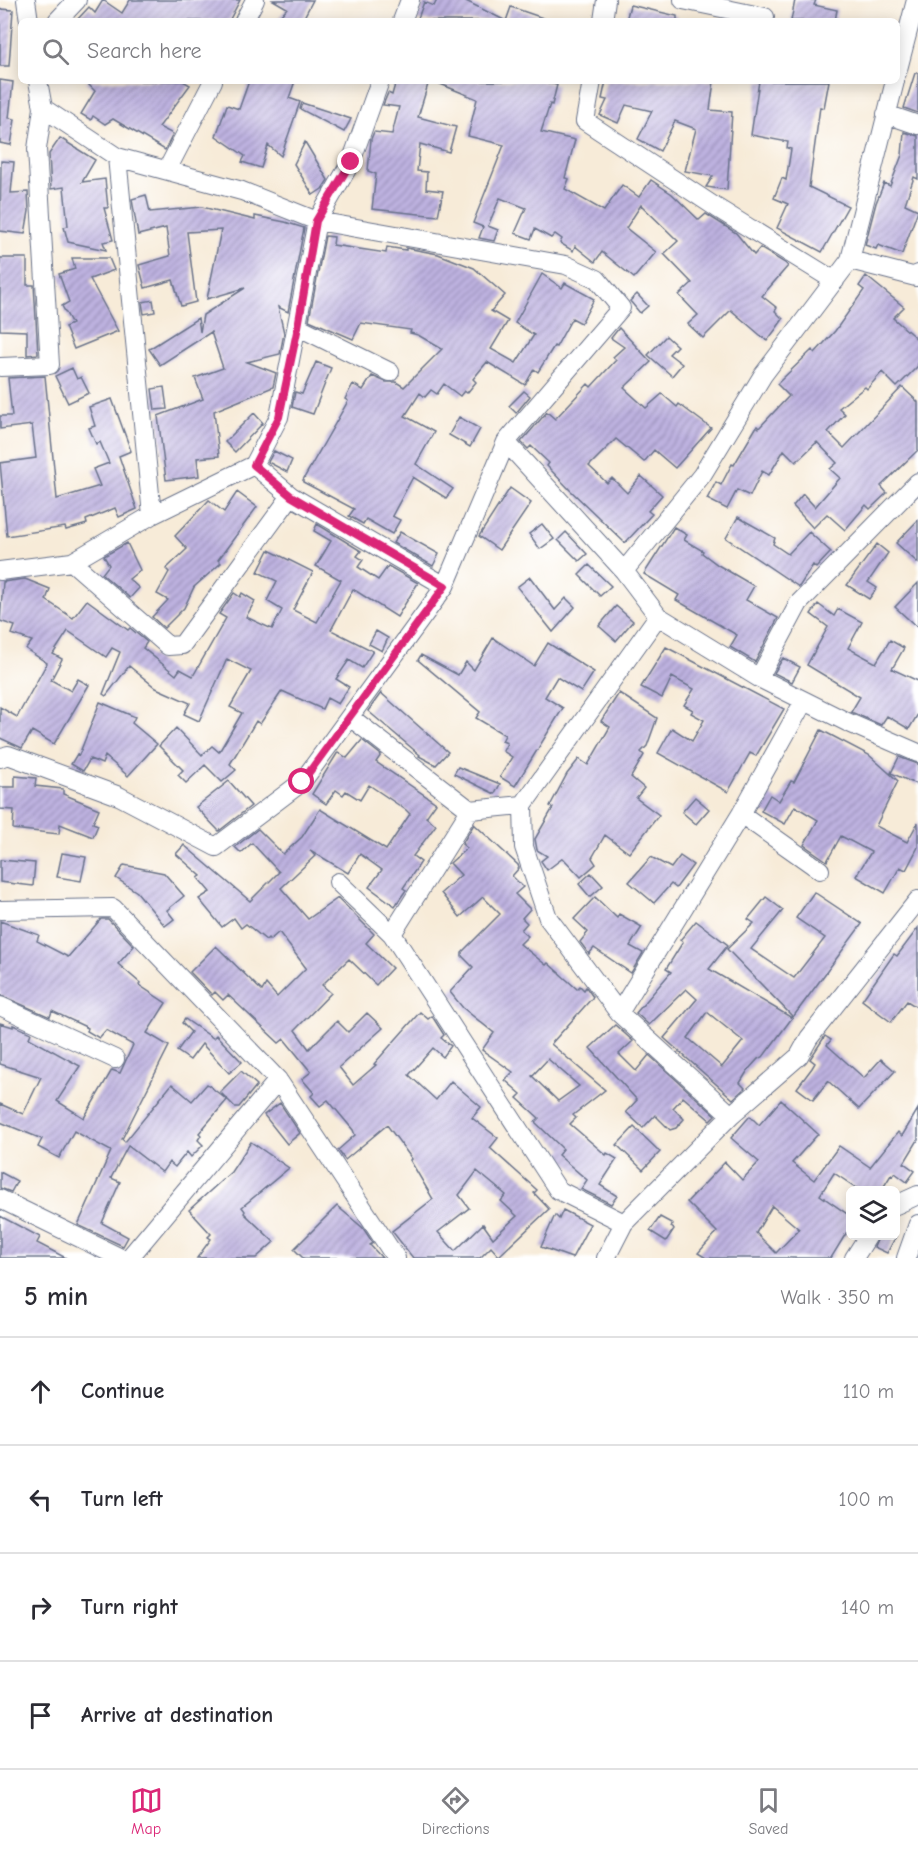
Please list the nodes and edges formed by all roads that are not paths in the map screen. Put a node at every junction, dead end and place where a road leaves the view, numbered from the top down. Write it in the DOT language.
graph roads {
  1 [pos="26,0"];
  2 [pos="77,0"];
  3 [pos="255,0"];
  4 [pos="410,0"];
  5 [pos="606,0"];
  6 [pos="683,0"];
  7 [pos="916,0"];
  8 [pos="765,17"];
  9 [pos="29,18"];
  10 [pos="60,18"];
  11 [pos="246,18"];
  12 [pos="403,18"];
  13 [pos="603,18"];
  14 [pos="900,61"];
  15 [pos="39,84"];
  16 [pos="211,84"];
  17 [pos="379,84"];
  18 [pos="591,84"];
  19 [pos="894,84"];
  20 [pos="43,108"];
  21 [pos="886,114"];
  22 [pos="918,125"];
  23 [pos="117,157"];
  24 [pos="166,170"];
  25 [pos="316,221"];
  26 [pos="850,260"];
  27 [pos="918,274"];
  28 [pos="835,281"];
  29 [pos="298,327"];
  30 [pos="0,366"];
  31 [pos="390,372"];
  32 [pos="506,442"];
  33 [pos="254,465"];
  34 [pos="918,482"];
  35 [pos="291,496"];
  36 [pos="152,515"];
  37 [pos="72,562"];
  38 [pos="0,571"];
  39 [pos="624,571"];
  40 [pos="445,586"];
  41 [pos="658,616"];
  42 [pos="759,678"];
  43 [pos="804,701"];
  44 [pos="350,717"];
  45 [pos="918,753"];
  46 [pos="0,758"];
  47 [pos="524,806"];
  48 [pos="470,810"];
  49 [pos="741,814"];
  50 [pos="820,870"];
  51 [pos="338,882"];
  52 [pos="918,902"];
  53 [pos="0,910"];
  54 [pos="392,934"];
  55 [pos="0,1006"];
  56 [pos="619,1013"];
  57 [pos="115,1059"];
  58 [pos="278,1080"];
  59 [pos="731,1115"];
  60 [pos="918,1195"];
  61 [pos="0,1199"];
  62 [pos="900,1203"];
  63 [pos="624,1223"];
  64 [pos="918,1224"];
  65 [pos="865,1240"];
  66 [pos="121,1258"];
  67 [pos="129,1258"];
  68 [pos="396,1258"];
  69 [pos="606,1258"];
  70 [pos="854,1258"];
  71 [pos="906,1258"];
  1 -- 9 [label="street"];
  2 -- 10 [label="street"];
  3 -- 11 [label="street"];
  4 -- 12 [label="street"];
  5 -- 13 [label="street"];
  6 -- 8 [label="street"];
  7 -- 14 [label="street"];
  15 -- 20 [label="street"];
  16 -- 24 [label="street"];
  17 -- 25 [label="street"];
  18 -- 28 [label="street"];
  19 -- 21 [label="street"];
  20 -- 23 [label="street"];
  20 -- 30 [label="street"];
  21 -- 22 [label="street"];
  21 -- 26 [label="street"];
  23 -- 24 [label="street"];
  23 -- 36 [label="street"];
  24 -- 25 [label="street"];
  25 -- 29 [label="street"];
  25 -- 32 [label="street"];
  26 -- 27 [label="street"];
  26 -- 28 [label="street"];
  28 -- 39 [label="street"];
  29 -- 31 [label="street"];
  29 -- 33 [label="street"];
  32 -- 39 [label="street"];
  32 -- 40 [label="street"];
  33 -- 35 [label="street"];
  33 -- 36 [label="street"];
  34 -- 42 [label="street"];
  35 -- 37 [label="street"];
  35 -- 40 [label="street"];
  36 -- 37 [label="street"];
  37 -- 38 [label="street"];
  39 -- 41 [label="street"];
  40 -- 44 [label="street"];
  41 -- 42 [label="street"];
  41 -- 47 [label="street"];
  42 -- 43 [label="street"];
  43 -- 45 [label="street"];
  43 -- 49 [label="street"];
  44 -- 46 [label="street"];
  44 -- 48 [label="street"];
  47 -- 48 [label="street"];
  47 -- 56 [label="street"];
  48 -- 54 [label="street"];
  49 -- 50 [label="street"];
  49 -- 56 [label="street"];
  51 -- 54 [label="street"];
  52 -- 59 [label="street"];
  53 -- 58 [label="street"];
  54 -- 63 [label="street"];
  55 -- 57 [label="street"];
  56 -- 59 [label="street"];
  58 -- 67 [label="street"];
  58 -- 68 [label="street"];
  59 -- 63 [label="street"];
  60 -- 62 [label="street"];
  61 -- 66 [label="street"];
  63 -- 69 [label="street"];
  64 -- 71 [label="street"];
  65 -- 70 [label="street"];
}
